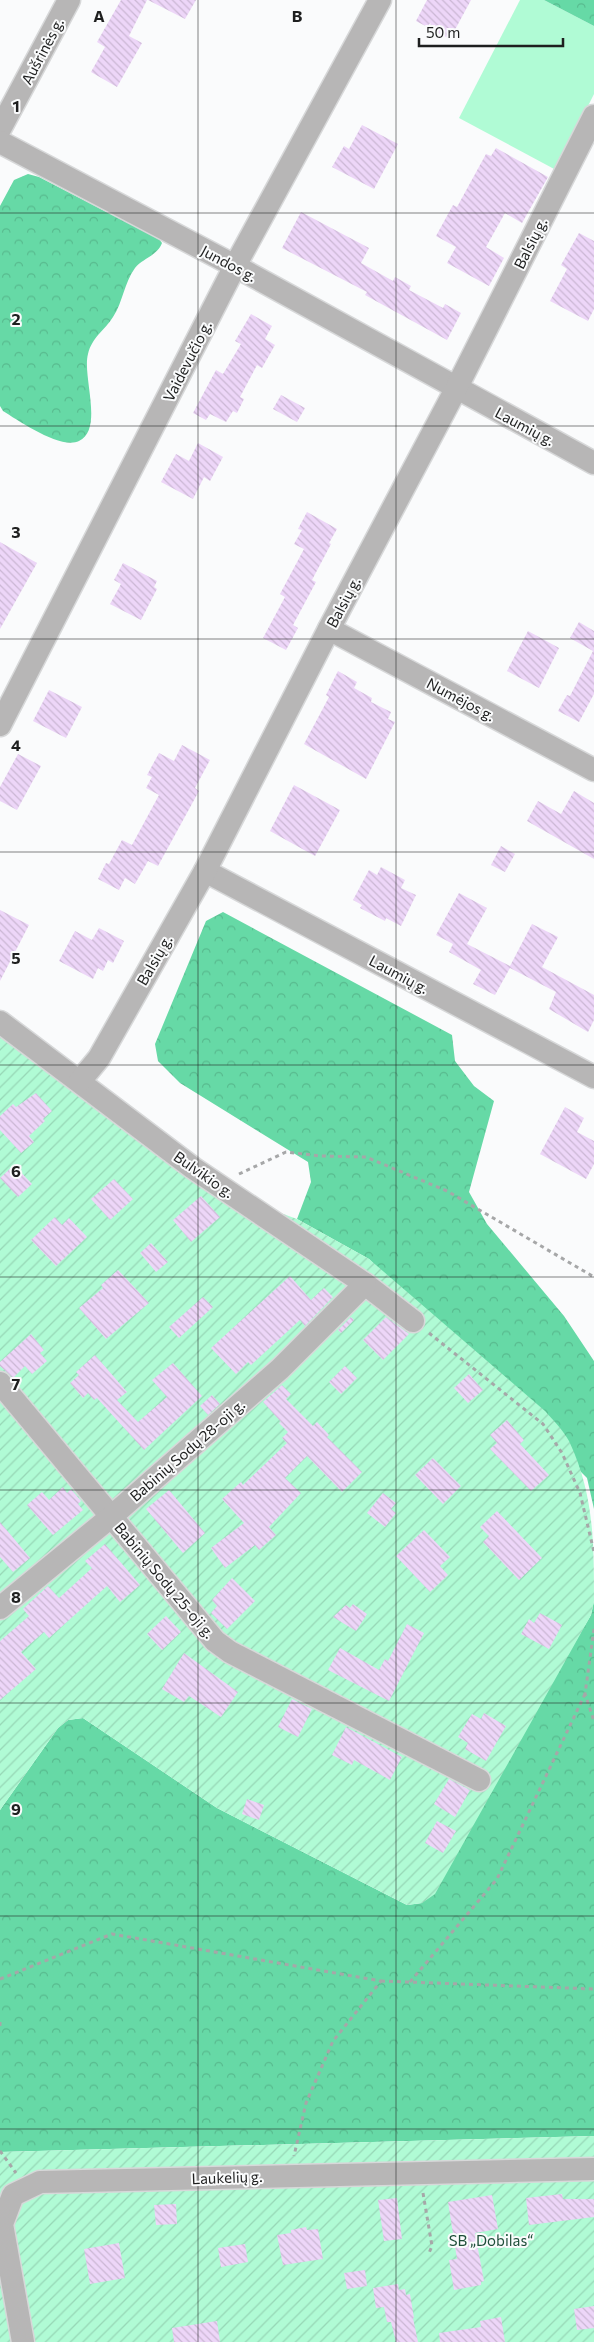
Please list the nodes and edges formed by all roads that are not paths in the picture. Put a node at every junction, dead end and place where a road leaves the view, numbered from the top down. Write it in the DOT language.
graph roads {
  1 [pos="69,0"];
  2 [pos="380,0"];
  3 [pos="594,116"];
  4 [pos="0,129"];
  5 [pos="0,142"];
  6 [pos="235,266"];
  7 [pos="456,389"];
  8 [pos="594,464"];
  9 [pos="329,629"];
  10 [pos="0,725"];
  11 [pos="594,770"];
  12 [pos="205,871"];
  13 [pos="0,1022"];
  14 [pos="594,1077"];
  15 [pos="80,1081"];
  16 [pos="365,1284"];
  17 [pos="413,1320"];
  18 [pos="0,1383"];
  19 [pos="112,1516"];
  20 [pos="0,1608"];
  21 [pos="479,1780"];
  22 [pos="594,2169"];
  23 [pos="23,2342"];
  1 -- 4 [label="street, Aušrinės g."];
  2 -- 6 [label="street, Vaidevučio g."];
  3 -- 7 [label="street, Balsių g."];
  5 -- 6 [label="street, Jundos g."];
  6 -- 7 [label="street, Jundos g."];
  6 -- 10 [label="street, Vaidevučio g."];
  7 -- 8 [label="street, Laumių g."];
  7 -- 9 [label="street, Balsių g."];
  9 -- 11 [label="street, Numėjos g."];
  9 -- 12 [label="street, Balsių g."];
  12 -- 14 [label="street, Laumių g."];
  12 -- 15 [label="street, Balsių g."];
  13 -- 15 [label="street, Bulvikio g."];
  15 -- 16 [label="street, Bulvikio g."];
  16 -- 17 [label="street, Bulvikio g."];
  16 -- 19 [label="street, Babinių Sodų 28-oji g."];
  18 -- 19 [label="street, Babinių Sodų 25-oji g."];
  19 -- 20 [label="street, Babinių Sodų 28-oji g."];
  19 -- 21 [label="street, Babinių Sodų 25-oji g."];
  22 -- 23 [label="street, Laukelių g."];
}
